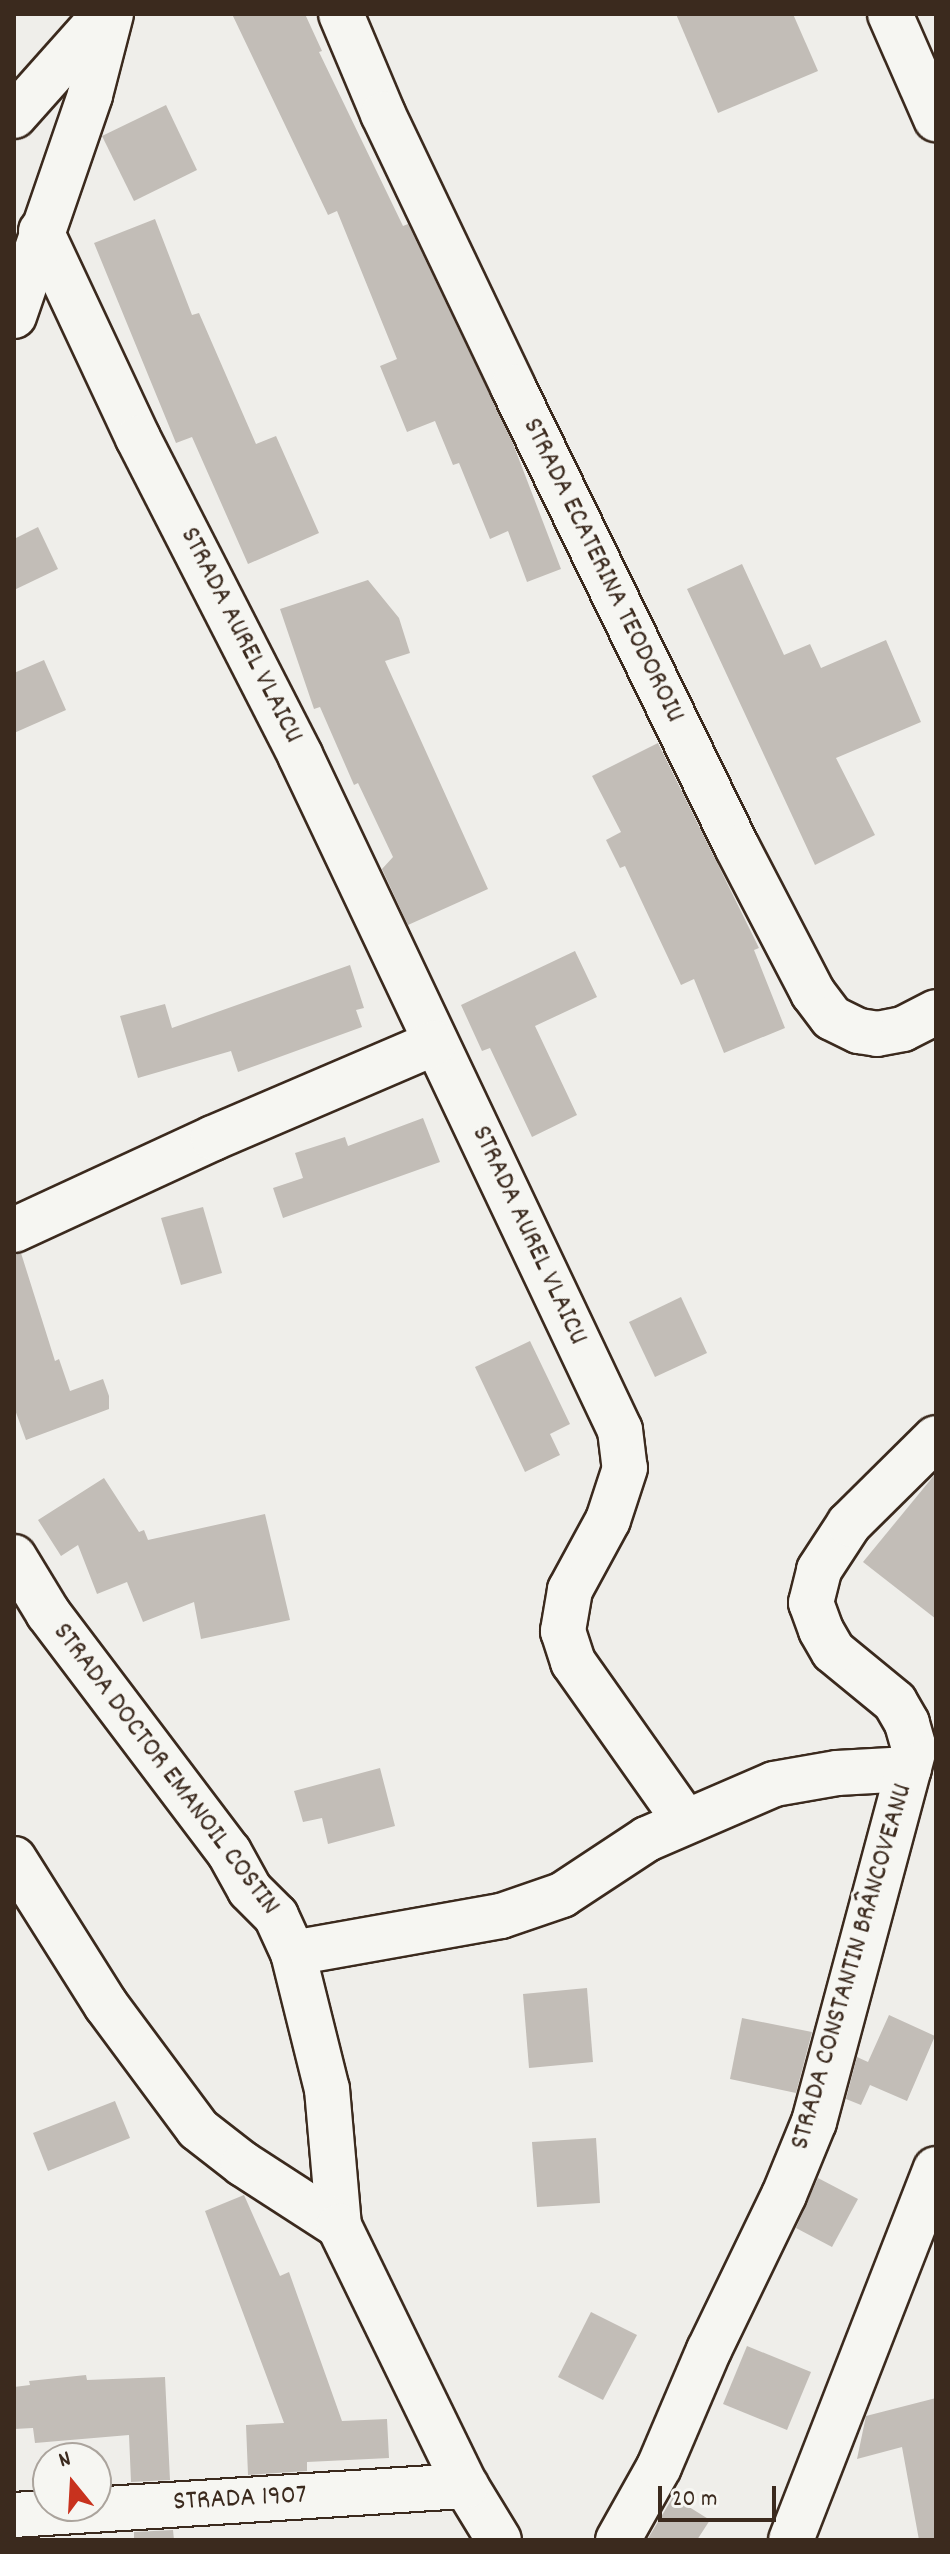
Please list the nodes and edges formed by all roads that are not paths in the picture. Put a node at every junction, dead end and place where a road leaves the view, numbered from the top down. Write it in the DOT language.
graph roads {
  1 [pos="105,14"];
  2 [pos="111,14"];
  3 [pos="341,14"];
  4 [pos="890,14"];
  5 [pos="14,116"];
  6 [pos="936,119"];
  7 [pos="41,231"];
  8 [pos="14,316"];
  9 [pos="936,1012"];
  10 [pos="435,1043"];
  11 [pos="14,1230"];
  12 [pos="936,1438"];
  13 [pos="14,1557"];
  14 [pos="909,1769"];
  15 [pos="685,1821"];
  16 [pos="14,1859"];
  17 [pos="293,1953"];
  18 [pos="936,2169"];
  19 [pos="339,2226"];
  20 [pos="466,2486"];
  21 [pos="14,2515"];
  22 [pos="499,2540"];
  23 [pos="618,2540"];
  24 [pos="791,2540"];
  1 -- 5 [label="street"];
  2 -- 7 [label="street"];
  3 -- 9 [label="street, STRADA ECATERINA TEODOROIU"];
  4 -- 6 [label="street"];
  7 -- 8 [label="street"];
  7 -- 10 [label="street, STRADA AUREL VLAICU"];
  10 -- 11 [label="street"];
  10 -- 15 [label="street, STRADA AUREL VLAICU"];
  12 -- 14 [label="street, STRADA CONSTANTIN BRÂNCOVEANU"];
  13 -- 17 [label="street, STRADA DOCTOR EMANOIL COSTIN"];
  14 -- 15 [label="street"];
  14 -- 23 [label="street, STRADA CONSTANTIN BRÂNCOVEANU"];
  15 -- 17 [label="street"];
  16 -- 19 [label="street"];
  17 -- 19 [label="street, STRADA DOCTOR EMANOIL COSTIN"];
  18 -- 24 [label="street"];
  19 -- 20 [label="street"];
  20 -- 21 [label="street, STRADA 1907"];
  20 -- 22 [label="street"];
}
